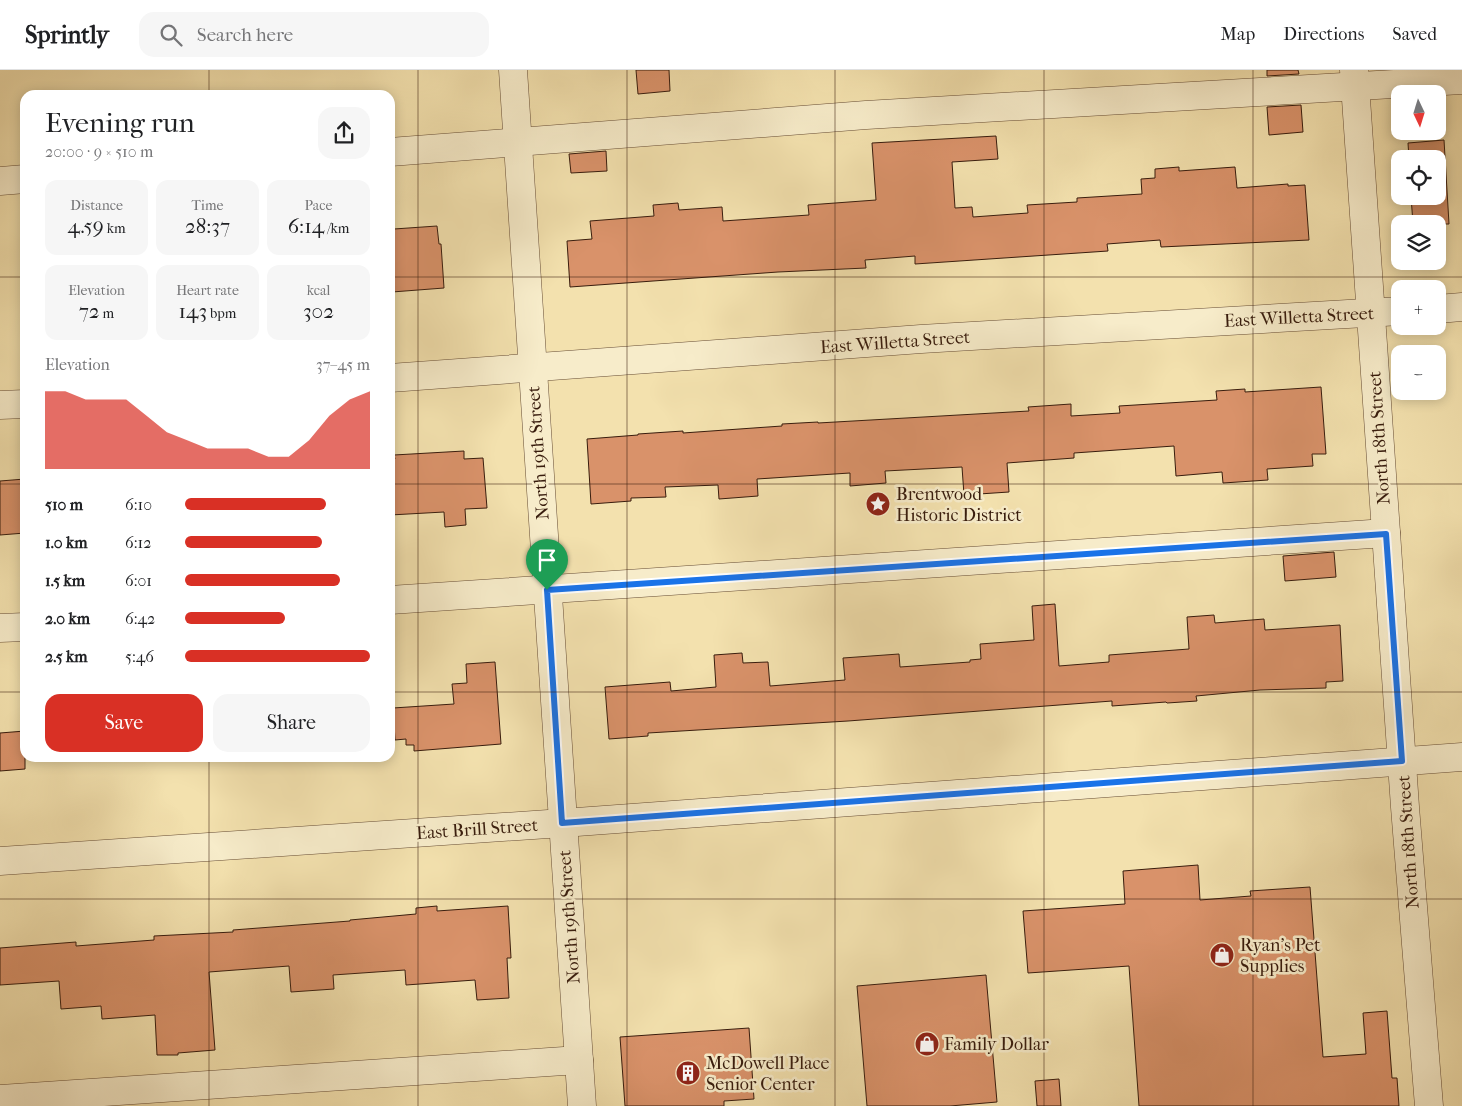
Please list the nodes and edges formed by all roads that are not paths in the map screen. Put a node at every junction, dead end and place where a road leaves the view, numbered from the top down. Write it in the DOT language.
graph roads {
  1 [pos="513,70"];
  2 [pos="1355,78"];
  3 [pos="1462,80"];
  4 [pos="517,142"];
  5 [pos="395,152"];
  6 [pos="20,179"];
  7 [pos="0,181"];
  8 [pos="1462,307"];
  9 [pos="1446,308"];
  10 [pos="1391,312"];
  11 [pos="1371,313"];
  12 [pos="532,368"];
  13 [pos="395,378"];
  14 [pos="20,404"];
  15 [pos="0,406"];
  16 [pos="1386,534"];
  17 [pos="547,590"];
  18 [pos="395,600"];
  19 [pos="20,627"];
  20 [pos="0,628"];
  21 [pos="1462,757"];
  22 [pos="1402,761"];
  23 [pos="562,823"];
  24 [pos="0,860"];
  25 [pos="579,1060"];
  26 [pos="0,1099"];
  27 [pos="582,1106"];
  28 [pos="1429,1106"];
  1 -- 4 [label="street, North 19th Street"];
  2 -- 3 [label="street"];
  2 -- 4 [label="street"];
  2 -- 11 [label="street, North 18th Street"];
  4 -- 5 [label="street"];
  4 -- 12 [label="street, North 19th Street"];
  6 -- 7 [label="street"];
  8 -- 9 [label="street"];
  10 -- 11 [label="street, East Willetta Street"];
  11 -- 12 [label="street, East Willetta Street"];
  11 -- 16 [label="street, North 18th Street"];
  12 -- 13 [label="street, East Willetta Street"];
  12 -- 17 [label="street, North 19th Street"];
  14 -- 15 [label="street"];
  16 -- 17 [label="street"];
  16 -- 22 [label="street, North 18th Street"];
  17 -- 18 [label="street"];
  17 -- 23 [label="street, North 19th Street"];
  19 -- 20 [label="street"];
  21 -- 22 [label="street, East Brill Street"];
  22 -- 23 [label="street, East Brill Street"];
  22 -- 28 [label="street, North 18th Street"];
  23 -- 24 [label="street, East Brill Street"];
  23 -- 25 [label="street, North 19th Street"];
  25 -- 26 [label="street"];
  25 -- 27 [label="street, North 19th Street"];
}
